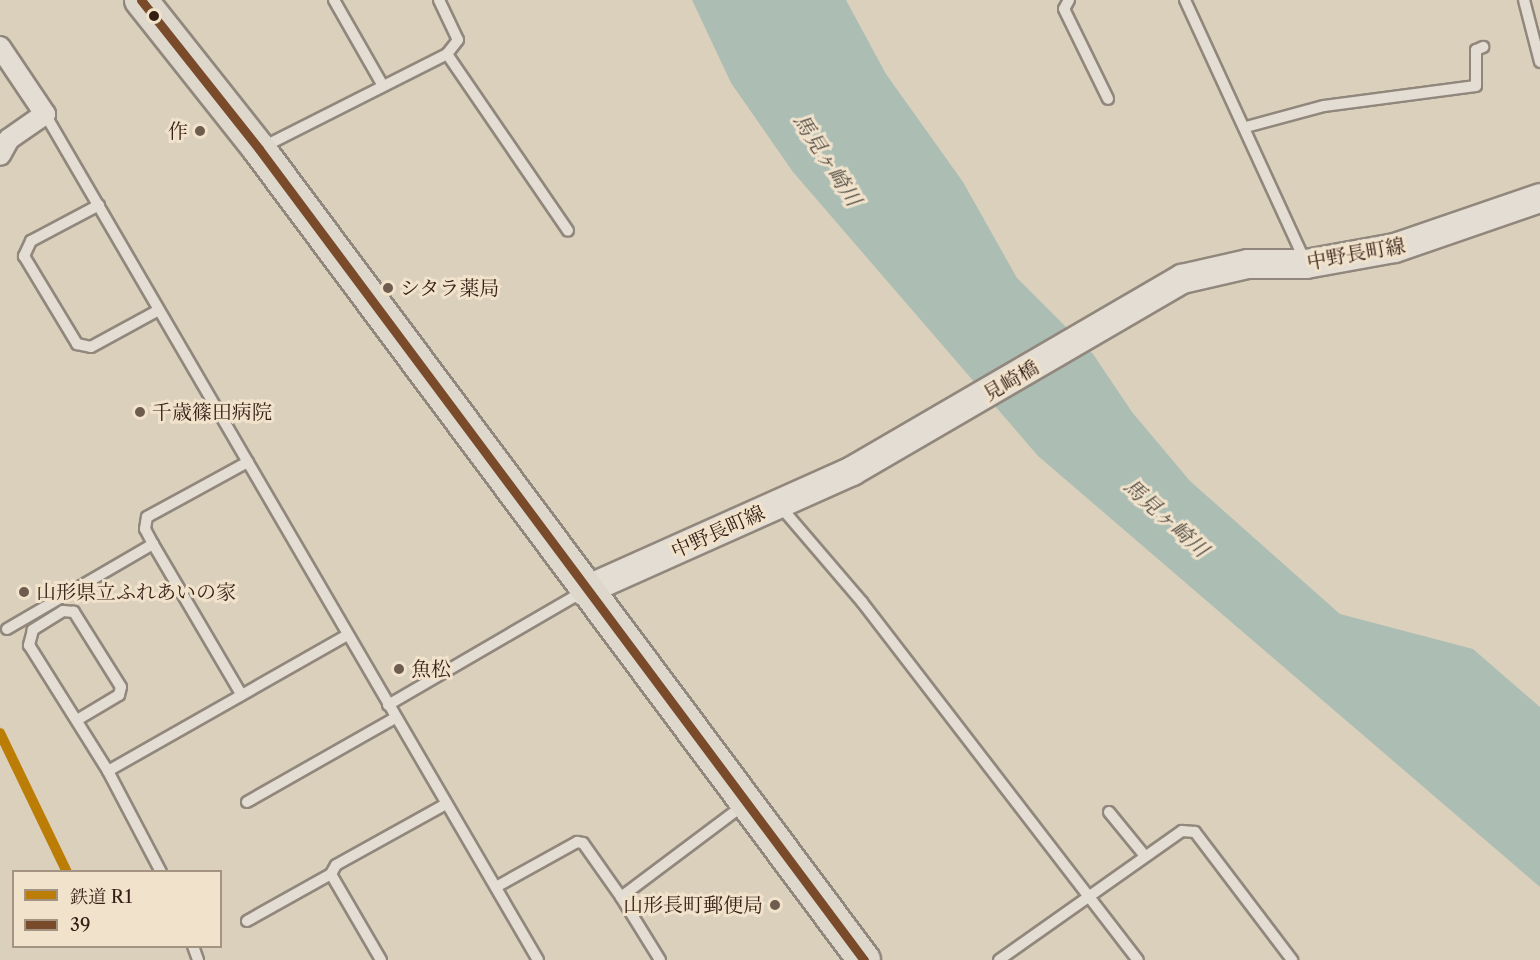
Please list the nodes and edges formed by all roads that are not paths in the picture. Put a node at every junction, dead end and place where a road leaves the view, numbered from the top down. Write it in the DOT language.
graph roads {
  1 [pos="141,0"];
  2 [pos="334,0"];
  3 [pos="439,0"];
  4 [pos="1069,0"];
  5 [pos="1185,0"];
  6 [pos="1524,0"];
  7 [pos="0,47"];
  8 [pos="1483,47"];
  9 [pos="447,54"];
  10 [pos="1540,62"];
  11 [pos="383,86"];
  12 [pos="1108,99"];
  13 [pos="45,114"];
  14 [pos="1246,128"];
  15 [pos="259,149"];
  16 [pos="0,155"];
  17 [pos="1540,198"];
  18 [pos="99,205"];
  19 [pos="568,231"];
  20 [pos="1306,264"];
  21 [pos="1170,288"];
  22 [pos="159,310"];
  23 [pos="248,462"];
  24 [pos="852,471"];
  25 [pos="780,505"];
  26 [pos="153,544"];
  27 [pos="584,591"];
  28 [pos="7,629"];
  29 [pos="346,636"];
  30 [pos="241,694"];
  31 [pos="388,705"];
  32 [pos="395,718"];
  33 [pos="77,720"];
  34 [pos="108,771"];
  35 [pos="247,802"];
  36 [pos="446,804"];
  37 [pos="746,804"];
  38 [pos="1109,812"];
  39 [pos="1145,856"];
  40 [pos="160,870"];
  41 [pos="331,874"];
  42 [pos="496,887"];
  43 [pos="1090,896"];
  44 [pos="621,897"];
  45 [pos="247,921"];
  46 [pos="381,960"];
  47 [pos="538,960"];
  48 [pos="660,960"];
  49 [pos="864,960"];
  50 [pos="999,960"];
  51 [pos="1138,960"];
  52 [pos="1292,960"];
  1 -- 15 [label="main road"];
  2 -- 11 [label="lane"];
  3 -- 9 [label="lane"];
  4 -- 12 [label="lane"];
  5 -- 14 [label="lane"];
  6 -- 10 [label="lane"];
  7 -- 13 [label="street"];
  8 -- 14 [label="lane"];
  9 -- 11 [label="lane"];
  9 -- 19 [label="lane"];
  11 -- 15 [label="lane"];
  13 -- 16 [label="street"];
  13 -- 18 [label="lane"];
  14 -- 20 [label="lane"];
  15 -- 27 [label="main road"];
  17 -- 20 [label="main road, 中野長町線"];
  18 -- 22 [label="lane"];
  18 -- 22 [label="lane"];
  20 -- 21 [label="main road, 中野長町線"];
  21 -- 24 [label="main road, 見崎橋"];
  22 -- 23 [label="lane"];
  23 -- 26 [label="lane"];
  23 -- 29 [label="lane"];
  24 -- 25 [label="main road, 中野長町線"];
  25 -- 27 [label="main road, 中野長町線"];
  25 -- 43 [label="lane"];
  26 -- 28 [label="lane"];
  26 -- 30 [label="lane"];
  27 -- 31 [label="lane"];
  27 -- 37 [label="main road"];
  29 -- 30 [label="lane"];
  29 -- 31 [label="lane"];
  30 -- 34 [label="lane"];
  31 -- 32 [label="lane"];
  32 -- 35 [label="lane"];
  32 -- 36 [label="lane"];
  33 -- 33 [label="lane"];
  33 -- 34 [label="lane"];
  34 -- 40 [label="lane"];
  36 -- 41 [label="lane"];
  36 -- 42 [label="lane"];
  37 -- 44 [label="lane"];
  37 -- 49 [label="main road"];
  38 -- 39 [label="lane"];
  39 -- 43 [label="lane"];
  39 -- 52 [label="lane"];
  41 -- 45 [label="lane"];
  41 -- 46 [label="lane"];
  42 -- 44 [label="lane"];
  42 -- 47 [label="lane"];
  43 -- 50 [label="lane"];
  43 -- 51 [label="lane"];
  44 -- 48 [label="lane"];
}
